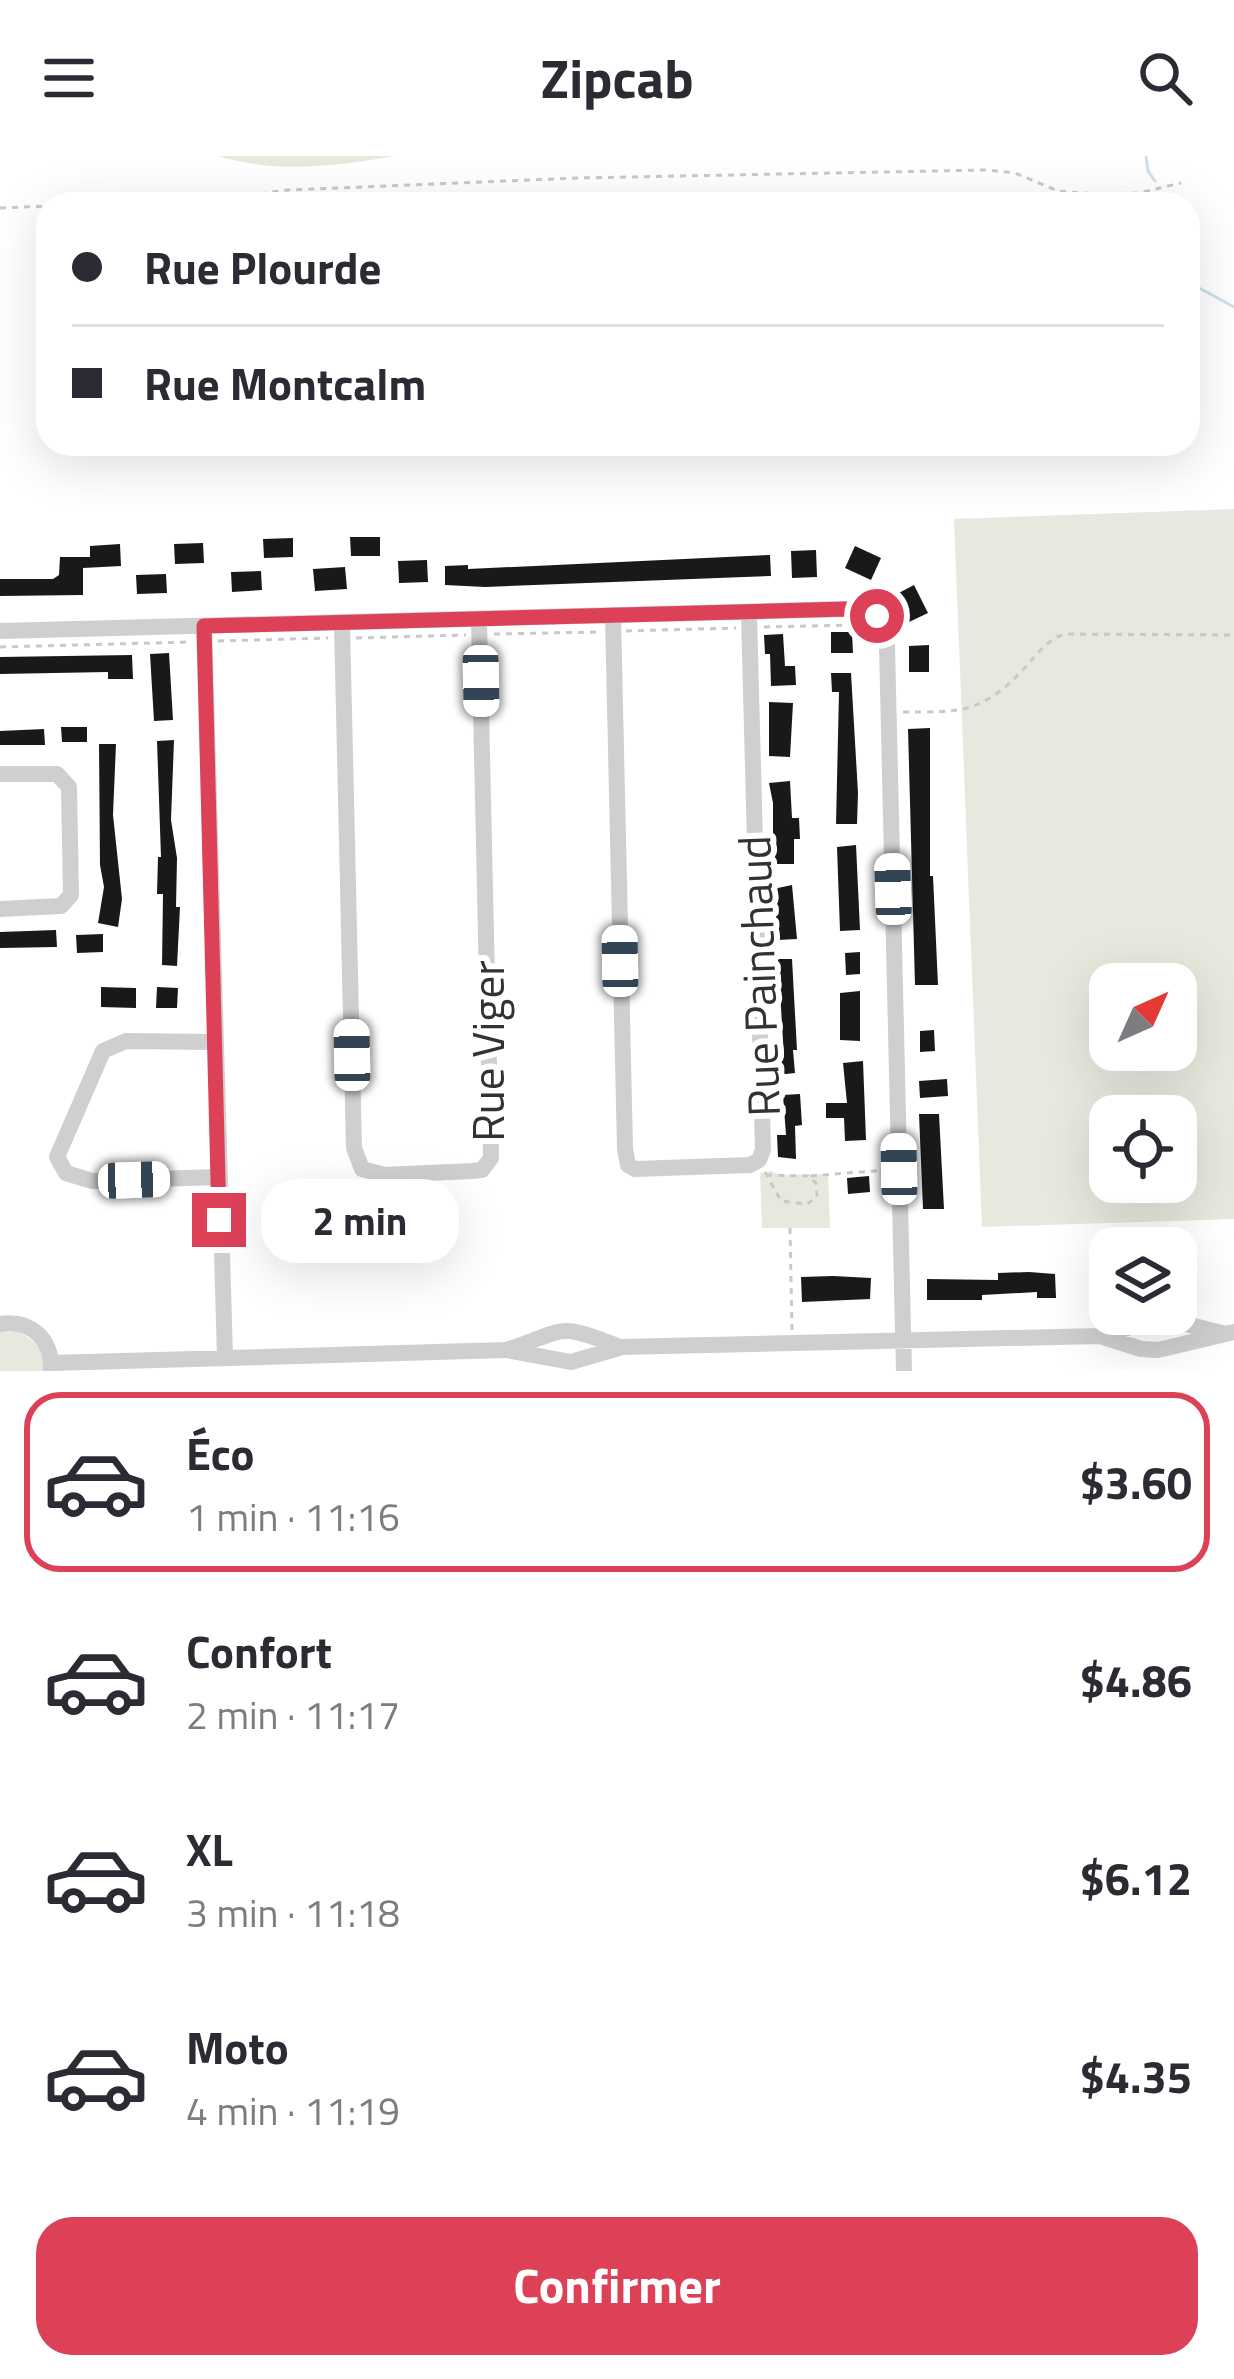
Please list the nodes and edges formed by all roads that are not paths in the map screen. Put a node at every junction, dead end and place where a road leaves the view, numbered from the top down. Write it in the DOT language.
graph roads {
  1 [pos="749,621"];
  2 [pos="613,624"];
  3 [pos="479,627"];
  4 [pos="342,631"];
  5 [pos="0,632"];
  6 [pos="204,634"];
  7 [pos="0,774"];
  8 [pos="0,909"];
  9 [pos="215,1042"];
  10 [pos="218,1177"];
  11 [pos="0,1324"];
  12 [pos="1228,1333"];
  13 [pos="1100,1336"];
  14 [pos="902,1342"];
  15 [pos="620,1348"];
  16 [pos="506,1350"];
  17 [pos="224,1358"];
  18 [pos="51,1367"];
  19 [pos="904,1371"];
  1 -- 2 [label="street"];
  1 -- 2 [label="street, Rue Painchaud"];
  1 -- 14 [label="street"];
  2 -- 3 [label="street"];
  3 -- 4 [label="street"];
  3 -- 4 [label="street, Rue Viger"];
  4 -- 6 [label="street"];
  5 -- 6 [label="street"];
  6 -- 9 [label="street"];
  7 -- 8 [label="street"];
  9 -- 10 [label="street"];
  9 -- 10 [label="street"];
  10 -- 17 [label="street"];
  11 -- 18 [label="street"];
  12 -- 13 [label="street"];
  12 -- 13 [label="street"];
  13 -- 14 [label="street"];
  14 -- 15 [label="street"];
  14 -- 19 [label="street"];
  15 -- 16 [label="street"];
  15 -- 16 [label="street"];
  16 -- 17 [label="street"];
  17 -- 18 [label="street"];
}
